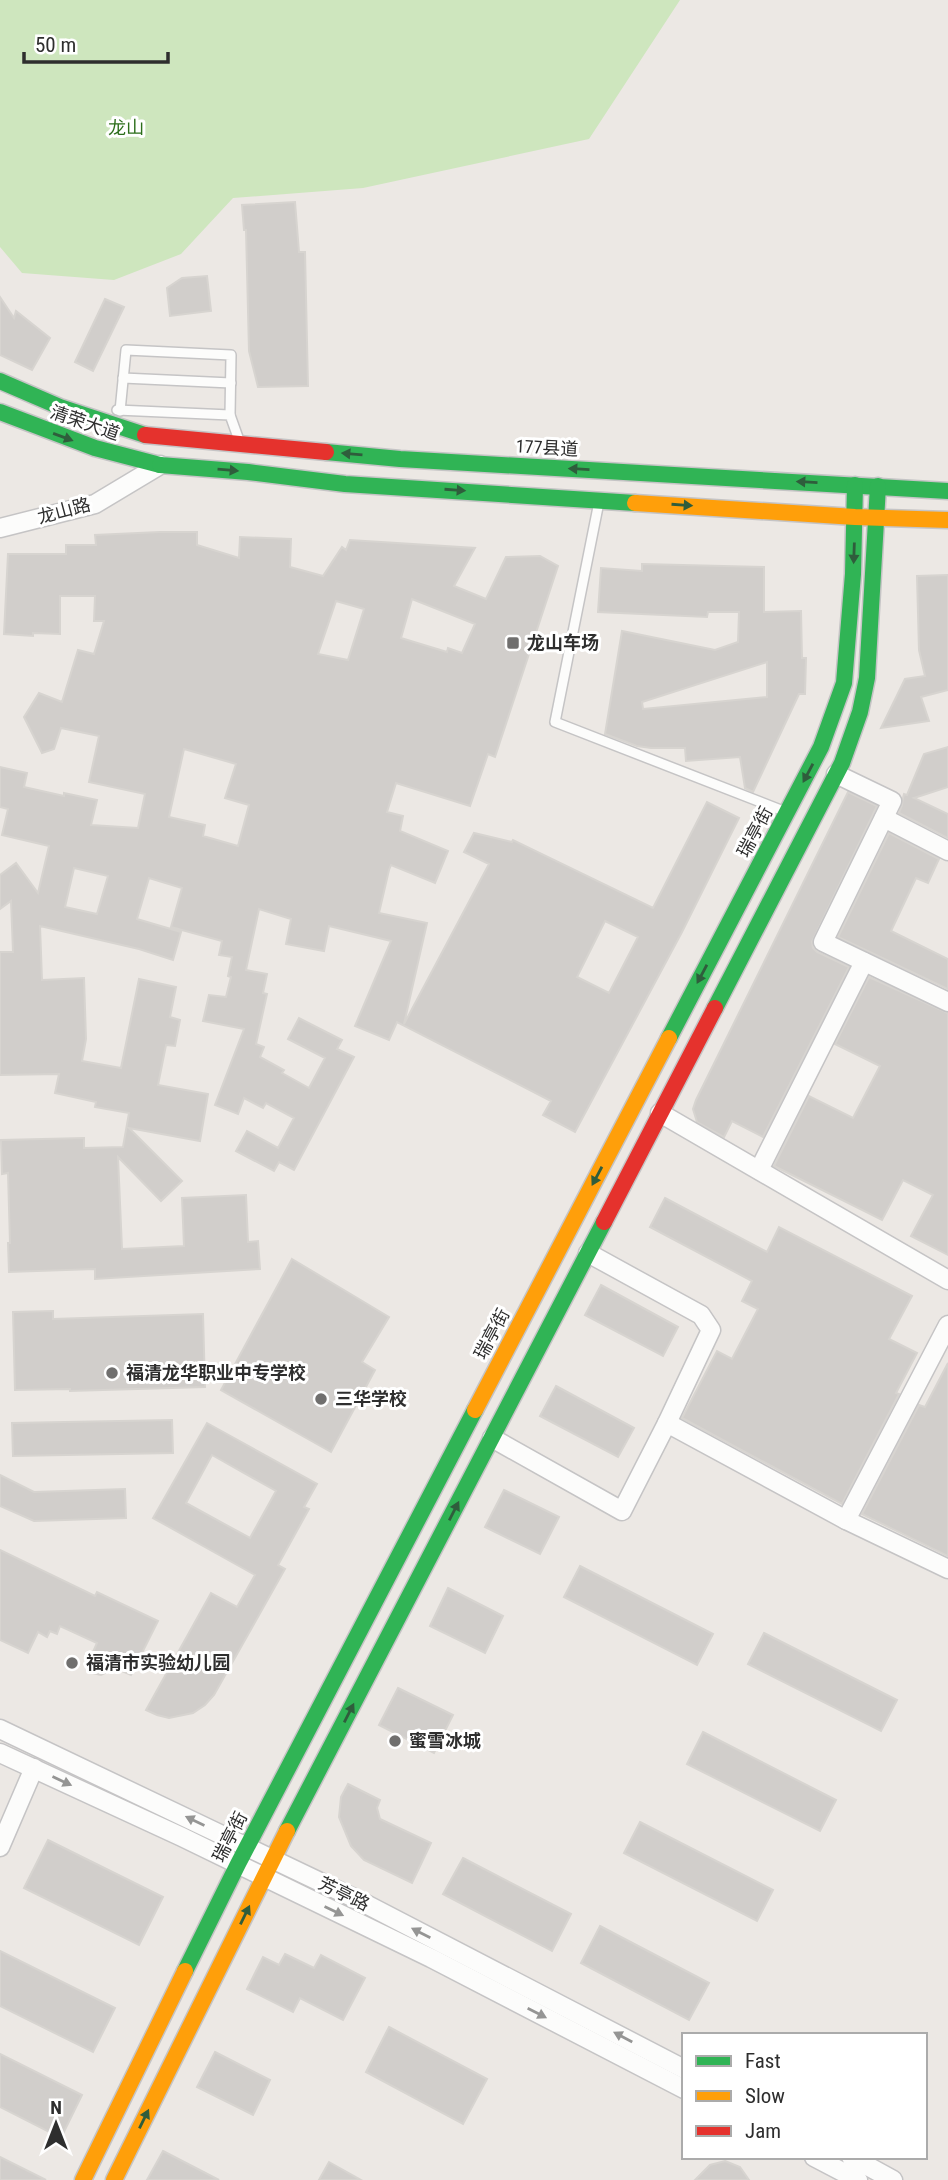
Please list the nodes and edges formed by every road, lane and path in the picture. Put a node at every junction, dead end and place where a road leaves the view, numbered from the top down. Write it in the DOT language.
graph roads {
  1 [pos="123,378"];
  2 [pos="0,381"];
  3 [pos="231,383"];
  4 [pos="93,406"];
  5 [pos="60,408"];
  6 [pos="106,408"];
  7 [pos="120,411"];
  8 [pos="0,412"];
  9 [pos="230,415"];
  10 [pos="145,435"];
  11 [pos="240,445"];
  12 [pos="160,465"];
  13 [pos="855,485"];
  14 [pos="877,486"];
  15 [pos="948,491"];
  16 [pos="600,500"];
  17 [pos="855,517"];
  18 [pos="877,517"];
  19 [pos="948,520"];
  20 [pos="0,528"];
  21 [pos="836,774"];
  22 [pos="787,812"];
  23 [pos="884,818"];
  24 [pos="948,851"];
  25 [pos="864,962"];
  26 [pos="948,1002"];
  27 [pos="660,1113"];
  28 [pos="759,1170"];
  29 [pos="588,1253"];
  30 [pos="948,1280"];
  31 [pos="948,1325"];
  32 [pos="667,1423"];
  33 [pos="492,1438"];
  34 [pos="846,1520"];
  35 [pos="948,1569"];
  36 [pos="0,1729"];
  37 [pos="0,1753"];
  38 [pos="34,1768"];
  39 [pos="247,1846"];
  40 [pos="0,1847"];
  41 [pos="273,1859"];
  42 [pos="238,1864"];
  43 [pos="264,1877"];
  44 [pos="682,2068"];
  45 [pos="682,2088"];
  46 [pos="818,2159"];
  47 [pos="855,2159"];
  48 [pos="83,2180"];
  49 [pos="114,2180"];
  50 [pos="858,2180"];
  51 [pos="894,2180"];
  1 -- 3 [label="lane"];
  1 -- 3 [label="lane"];
  1 -- 7 [label="lane"];
  2 -- 5 [label="main road, 清荣大道"];
  3 -- 9 [label="lane"];
  4 -- 5 [label="lane"];
  5 -- 10 [label="main road, 清荣大道"];
  6 -- 7 [label="lane"];
  7 -- 9 [label="lane"];
  8 -- 12 [label="main road, 清荣大道, one-way"];
  9 -- 11 [label="lane"];
  10 -- 11 [label="main road, 177县道"];
  13 -- 11 [label="main road, 177县道, one-way"];
  12 -- 16 [label="main road, one-way"];
  12 -- 20 [label="street, 龙山路"];
  13 -- 14 [label="main road, 177县道"];
  13 -- 17 [label="main road, 瑞亭街"];
  14 -- 15 [label="main road, 177县道"];
  14 -- 18 [label="main road"];
  16 -- 17 [label="main road, one-way"];
  16 -- 22 [label="lane"];
  17 -- 18 [label="main road"];
  17 -- 22 [label="main road, 瑞亭街, one-way"];
  18 -- 19 [label="main road"];
  18 -- 21 [label="main road"];
  21 -- 23 [label="street"];
  21 -- 27 [label="main road"];
  22 -- 39 [label="main road, 瑞亭街, one-way"];
  23 -- 24 [label="street"];
  23 -- 25 [label="street"];
  25 -- 26 [label="street"];
  25 -- 28 [label="street"];
  27 -- 28 [label="street"];
  27 -- 29 [label="main road"];
  28 -- 30 [label="street"];
  29 -- 32 [label="street"];
  29 -- 33 [label="main road"];
  31 -- 34 [label="street"];
  32 -- 33 [label="street"];
  32 -- 34 [label="street"];
  41 -- 33 [label="main road, one-way"];
  34 -- 35 [label="street"];
  39 -- 36 [label="street, 芳亭路, one-way"];
  37 -- 38 [label="street, 芳亭路"];
  38 -- 40 [label="street"];
  38 -- 42 [label="street, 芳亭路, one-way"];
  39 -- 41 [label="street, 芳亭路"];
  39 -- 42 [label="main road, 瑞亭街"];
  41 -- 43 [label="main road"];
  44 -- 41 [label="street, 芳亭路, one-way"];
  42 -- 43 [label="street, 芳亭路"];
  42 -- 48 [label="main road, 瑞亭街"];
  43 -- 45 [label="street, 芳亭路, one-way"];
  49 -- 43 [label="main road, one-way"];
  46 -- 50 [label="street"];
  47 -- 51 [label="street"];
}
